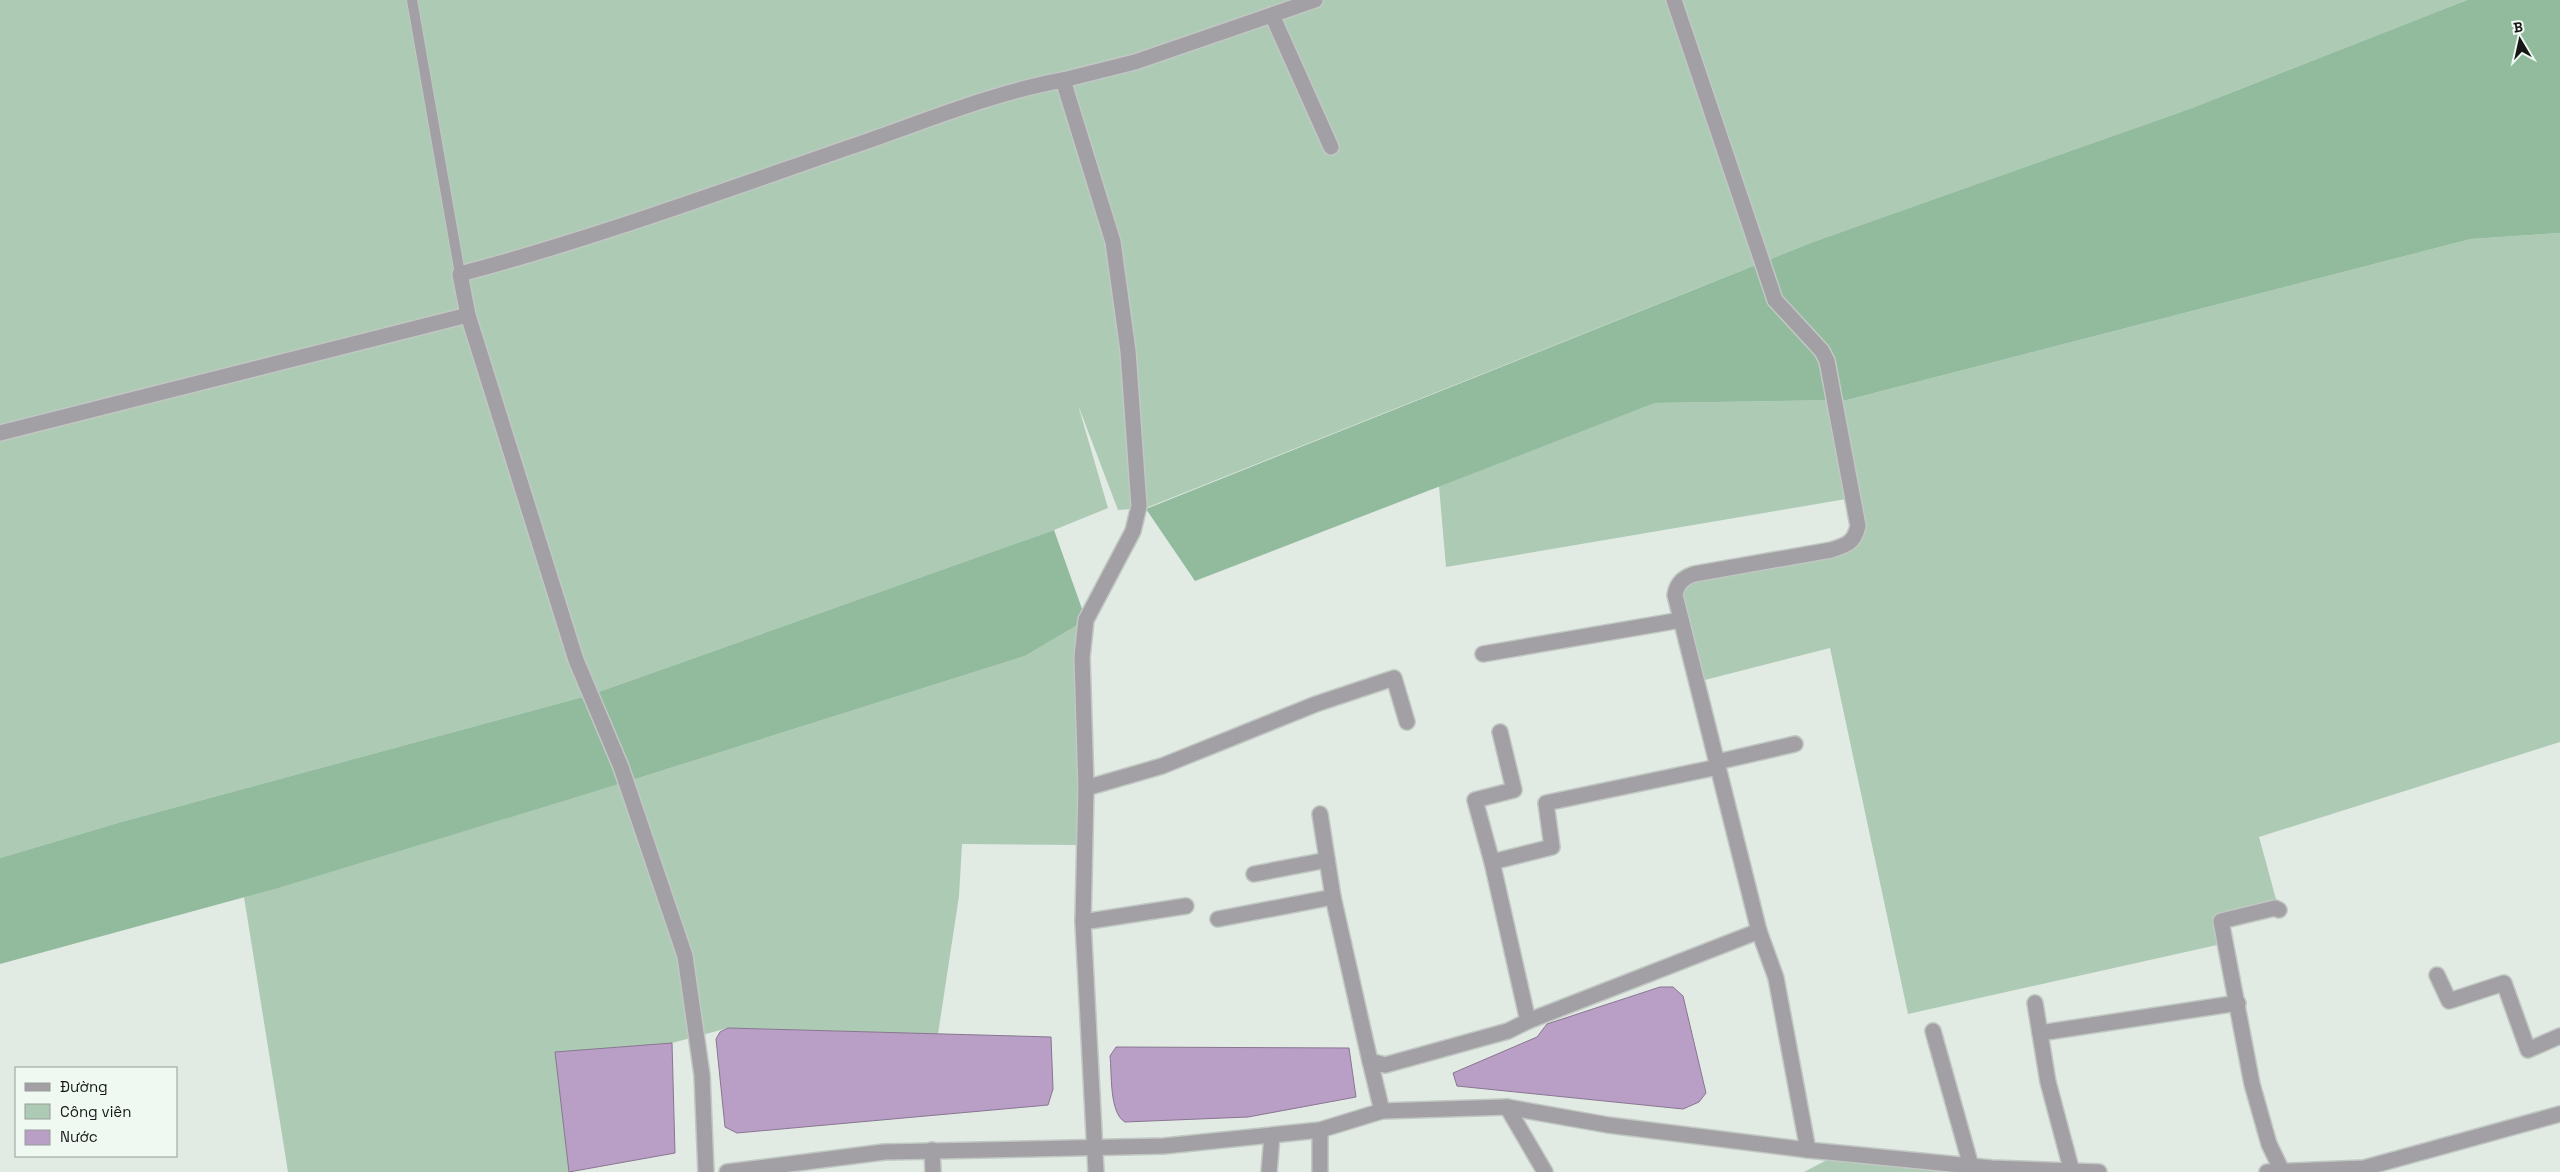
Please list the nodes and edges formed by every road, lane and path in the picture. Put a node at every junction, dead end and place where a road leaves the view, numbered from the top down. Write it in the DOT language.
graph roads {
  1 [pos="412,0"];
  2 [pos="1314,0"];
  3 [pos="1674,0"];
  4 [pos="1272,15"];
  5 [pos="1063,80"];
  6 [pos="1331,147"];
  7 [pos="460,274"];
  8 [pos="468,315"];
  9 [pos="0,432"];
  10 [pos="1681,620"];
  11 [pos="1483,654"];
  12 [pos="1407,722"];
  13 [pos="1500,732"];
  14 [pos="1795,744"];
  15 [pos="1718,765"];
  16 [pos="1086,788"];
  17 [pos="1320,814"];
  18 [pos="1327,860"];
  19 [pos="1492,862"];
  20 [pos="1254,874"];
  21 [pos="1333,897"];
  22 [pos="1186,906"];
  23 [pos="2279,910"];
  24 [pos="1218,919"];
  25 [pos="1083,922"];
  26 [pos="1759,931"];
  27 [pos="2437,975"];
  28 [pos="2035,1003"];
  29 [pos="2238,1004"];
  30 [pos="1528,1021"];
  31 [pos="1933,1031"];
  32 [pos="2040,1033"];
  33 [pos="2560,1036"];
  34 [pos="1370,1061"];
  35 [pos="1507,1107"];
  36 [pos="1382,1111"];
  37 [pos="2560,1114"];
  38 [pos="1320,1130"];
  39 [pos="1272,1136"];
  40 [pos="1096,1147"];
  41 [pos="932,1150"];
  42 [pos="1808,1150"];
  43 [pos="1971,1166"];
  44 [pos="1993,1170"];
  45 [pos="706,1172"];
  46 [pos="727,1172"];
  47 [pos="933,1172"];
  48 [pos="1096,1172"];
  49 [pos="1269,1172"];
  50 [pos="1320,1172"];
  51 [pos="1545,1172"];
  52 [pos="2072,1172"];
  53 [pos="2099,1172"];
  54 [pos="2267,1172"];
  55 [pos="2282,1172"];
  1 -- 7 [label="lane"];
  2 -- 4 [label="street"];
  3 -- 10 [label="street"];
  4 -- 5 [label="street"];
  4 -- 6 [label="street"];
  5 -- 7 [label="street"];
  5 -- 16 [label="street"];
  7 -- 8 [label="street"];
  8 -- 9 [label="street"];
  8 -- 45 [label="street"];
  10 -- 11 [label="street"];
  10 -- 15 [label="street"];
  12 -- 16 [label="street"];
  13 -- 19 [label="street"];
  14 -- 15 [label="street"];
  15 -- 19 [label="street"];
  15 -- 26 [label="street"];
  16 -- 25 [label="street"];
  17 -- 18 [label="street"];
  18 -- 20 [label="street"];
  18 -- 21 [label="street"];
  19 -- 30 [label="street"];
  21 -- 24 [label="street"];
  21 -- 34 [label="street"];
  22 -- 25 [label="street"];
  23 -- 29 [label="street"];
  25 -- 40 [label="street"];
  26 -- 30 [label="street"];
  26 -- 42 [label="street"];
  27 -- 33 [label="street"];
  28 -- 32 [label="street"];
  29 -- 32 [label="street"];
  29 -- 55 [label="street"];
  30 -- 34 [label="street"];
  31 -- 43 [label="street"];
  32 -- 52 [label="street"];
  34 -- 36 [label="street"];
  35 -- 36 [label="street"];
  35 -- 42 [label="street"];
  35 -- 51 [label="street"];
  36 -- 38 [label="street"];
  37 -- 55 [label="street"];
  38 -- 39 [label="street"];
  38 -- 50 [label="street"];
  39 -- 40 [label="street"];
  39 -- 49 [label="street"];
  40 -- 41 [label="street"];
  40 -- 48 [label="street"];
  41 -- 46 [label="street"];
  41 -- 47 [label="street"];
  42 -- 43 [label="street"];
  43 -- 44 [label="street"];
  44 -- 52 [label="street"];
  52 -- 53 [label="street"];
  54 -- 55 [label="street"];
}
